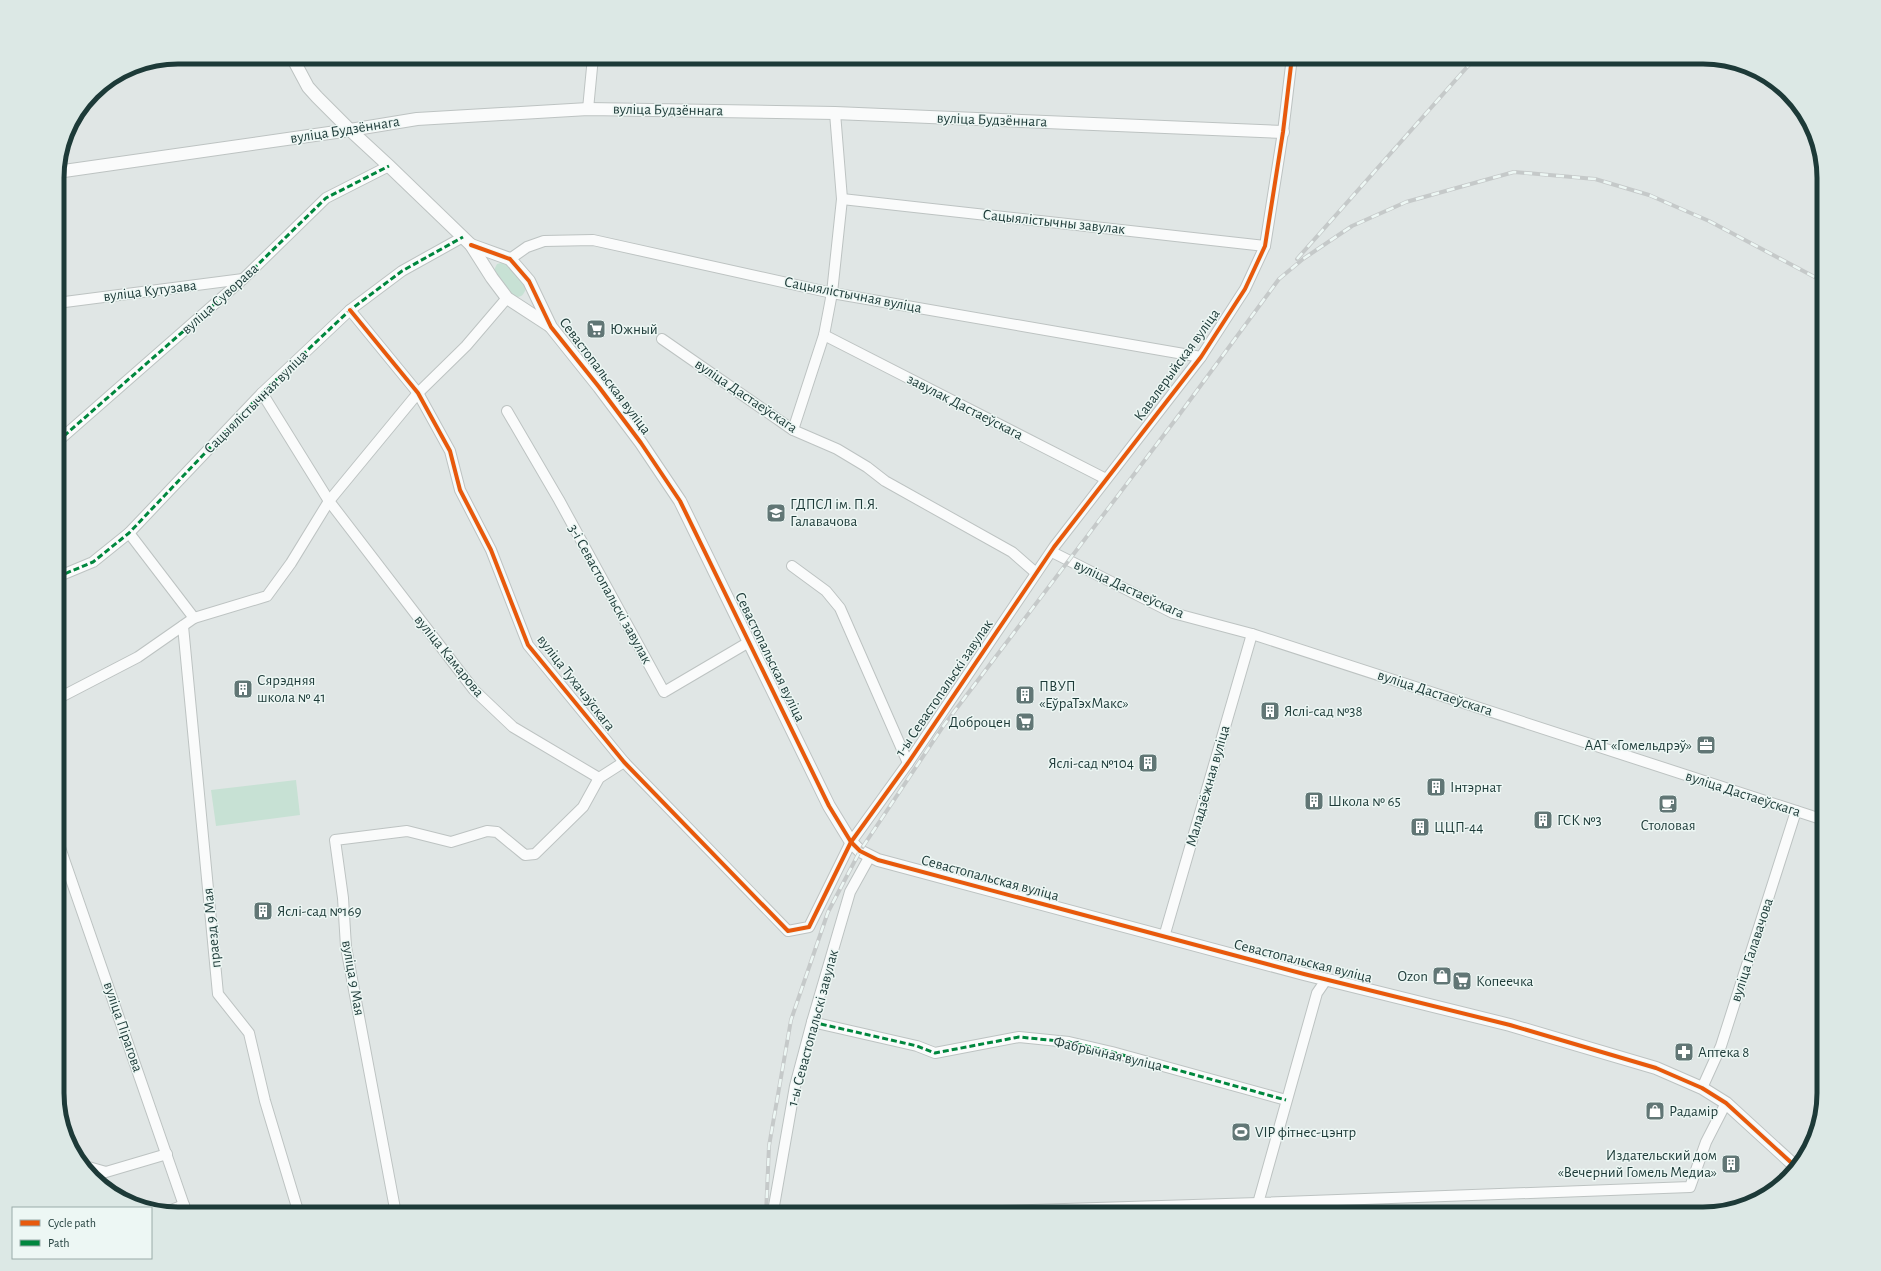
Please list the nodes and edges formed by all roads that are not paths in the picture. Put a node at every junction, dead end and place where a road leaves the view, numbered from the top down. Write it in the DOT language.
graph roads {
  1 [pos="296,64"];
  2 [pos="592,64"];
  3 [pos="1291,64"];
  4 [pos="588,108"];
  5 [pos="835,113"];
  6 [pos="350,130"];
  7 [pos="1283,132"];
  8 [pos="389,166"];
  9 [pos="64,171"];
  10 [pos="842,199"];
  11 [pos="467,241"];
  12 [pos="1266,246"];
  13 [pos="510,259"];
  14 [pos="492,278"];
  15 [pos="243,279"];
  16 [pos="528,281"];
  17 [pos="832,293"];
  18 [pos="510,299"];
  19 [pos="64,302"];
  20 [pos="350,310"];
  21 [pos="551,326"];
  22 [pos="824,335"];
  23 [pos="662,339"];
  24 [pos="1201,357"];
  25 [pos="262,393"];
  26 [pos="418,393"];
  27 [pos="507,411"];
  28 [pos="793,430"];
  29 [pos="64,436"];
  30 [pos="1106,479"];
  31 [pos="329,501"];
  32 [pos="129,533"];
  33 [pos="1053,549"];
  34 [pos="792,566"];
  35 [pos="1036,573"];
  36 [pos="64,574"];
  37 [pos="194,618"];
  38 [pos="183,626"];
  39 [pos="1252,634"];
  40 [pos="749,642"];
  41 [pos="64,695"];
  42 [pos="624,762"];
  43 [pos="908,763"];
  44 [pos="599,778"];
  45 [pos="1796,811"];
  46 [pos="1817,818"];
  47 [pos="851,842"];
  48 [pos="870,856"];
  49 [pos="64,860"];
  50 [pos="1164,937"];
  51 [pos="1326,980"];
  52 [pos="812,1022"];
  53 [pos="1702,1088"];
  54 [pos="1286,1100"];
  55 [pos="1726,1103"];
  56 [pos="167,1154"];
  57 [pos="1792,1164"];
  58 [pos="93,1168"];
  59 [pos="1258,1203"];
  60 [pos="774,1206"];
  61 [pos="185,1207"];
  62 [pos="297,1207"];
  63 [pos="395,1207"];
  64 [pos="1136,1207"];
  65 [pos="1257,1207"];
  1 -- 6 [label="street, Севастопальская вуліца"];
  2 -- 4 [label="street"];
  3 -- 7 [label="street, Кавалерыйская вуліца"];
  4 -- 5 [label="street, вуліца Будзённага"];
  4 -- 6 [label="street, вуліца Будзённага"];
  5 -- 7 [label="street, вуліца Будзённага"];
  5 -- 10 [label="street"];
  6 -- 8 [label="street, Севастопальская вуліца"];
  6 -- 9 [label="street, вуліца Будзённага"];
  7 -- 12 [label="street, Кавалерыйская вуліца"];
  8 -- 11 [label="street, Севастопальская вуліца"];
  8 -- 15 [label="street, вуліца Суворава"];
  10 -- 12 [label="street, Сацыялістычны завулак"];
  10 -- 17 [label="street"];
  11 -- 13 [label="street, Севастопальская вуліца"];
  11 -- 14 [label="street, Севастопальская вуліца"];
  11 -- 20 [label="street, Сацыялістычная вуліца"];
  12 -- 24 [label="street, Кавалерыйская вуліца"];
  13 -- 14 [label="street"];
  13 -- 16 [label="street, Севастопальская вуліца"];
  13 -- 17 [label="street, Сацыялістычная вуліца"];
  14 -- 18 [label="street, Севастопальская вуліца"];
  15 -- 19 [label="street, вуліца Кутузава"];
  15 -- 29 [label="street, вуліца Суворава"];
  16 -- 18 [label="street"];
  16 -- 21 [label="street, Севастопальская вуліца"];
  17 -- 22 [label="street"];
  17 -- 24 [label="street, Сацыялістычная вуліца"];
  18 -- 21 [label="street, Севастопальская вуліца"];
  18 -- 26 [label="street"];
  20 -- 25 [label="street, Сацыялістычная вуліца"];
  20 -- 26 [label="street, вуліца Тухачэўскага"];
  21 -- 40 [label="street, Севастопальская вуліца"];
  22 -- 28 [label="street"];
  22 -- 30 [label="street, завулак Дастаеўскага"];
  23 -- 28 [label="street, вуліца Дастаеўскага"];
  24 -- 30 [label="street, Кавалерыйская вуліца"];
  25 -- 31 [label="street, вуліца Камарова"];
  25 -- 32 [label="street, Сацыялістычная вуліца"];
  26 -- 31 [label="street"];
  26 -- 42 [label="street, вуліца Тухачэўскага"];
  27 -- 40 [label="street, 3-і Севастопальскі завулак"];
  28 -- 35 [label="street, вуліца Дастаеўскага"];
  30 -- 33 [label="street, Кавалерыйская вуліца"];
  31 -- 37 [label="street"];
  31 -- 44 [label="street, вуліца Камарова"];
  32 -- 36 [label="street, Сацыялістычная вуліца"];
  32 -- 37 [label="street"];
  33 -- 35 [label="street, 1-ы Севастопальскі завулак"];
  33 -- 39 [label="street, вуліца Дастаеўскага"];
  34 -- 43 [label="street"];
  35 -- 43 [label="street, 1-ы Севастопальскі завулак"];
  37 -- 38 [label="street"];
  38 -- 41 [label="street"];
  38 -- 62 [label="street, праезд 9 Мая"];
  39 -- 45 [label="street, вуліца Дастаеўскага"];
  39 -- 50 [label="street, Маладзёжная вуліца"];
  40 -- 47 [label="street, Севастопальская вуліца"];
  42 -- 44 [label="street, вуліца 9 Мая"];
  42 -- 47 [label="street, вуліца Тухачэўскага"];
  43 -- 47 [label="street, 1-ы Севастопальскі завулак"];
  44 -- 63 [label="street, вуліца 9 Мая"];
  45 -- 46 [label="street, вуліца Дастаеўскага"];
  45 -- 53 [label="street, вуліца Галавачова"];
  47 -- 48 [label="street, Севастопальская вуліца"];
  48 -- 50 [label="street, Севастопальская вуліца"];
  48 -- 52 [label="street, 1-ы Севастопальскі завулак"];
  49 -- 56 [label="street, вуліца Пірагова"];
  50 -- 51 [label="street, Севастопальская вуліца"];
  51 -- 53 [label="street, Севастопальская вуліца"];
  51 -- 54 [label="street"];
  52 -- 54 [label="street, Фабрычная вуліца"];
  52 -- 60 [label="street, 1-ы Севастопальскі завулак"];
  53 -- 55 [label="street, Севастопальская вуліца"];
  54 -- 59 [label="street"];
  55 -- 57 [label="street, Севастопальская вуліца"];
  55 -- 59 [label="street"];
  56 -- 58 [label="street"];
  56 -- 61 [label="street, вуліца Пірагова"];
  59 -- 64 [label="street"];
  59 -- 65 [label="street"];
}
